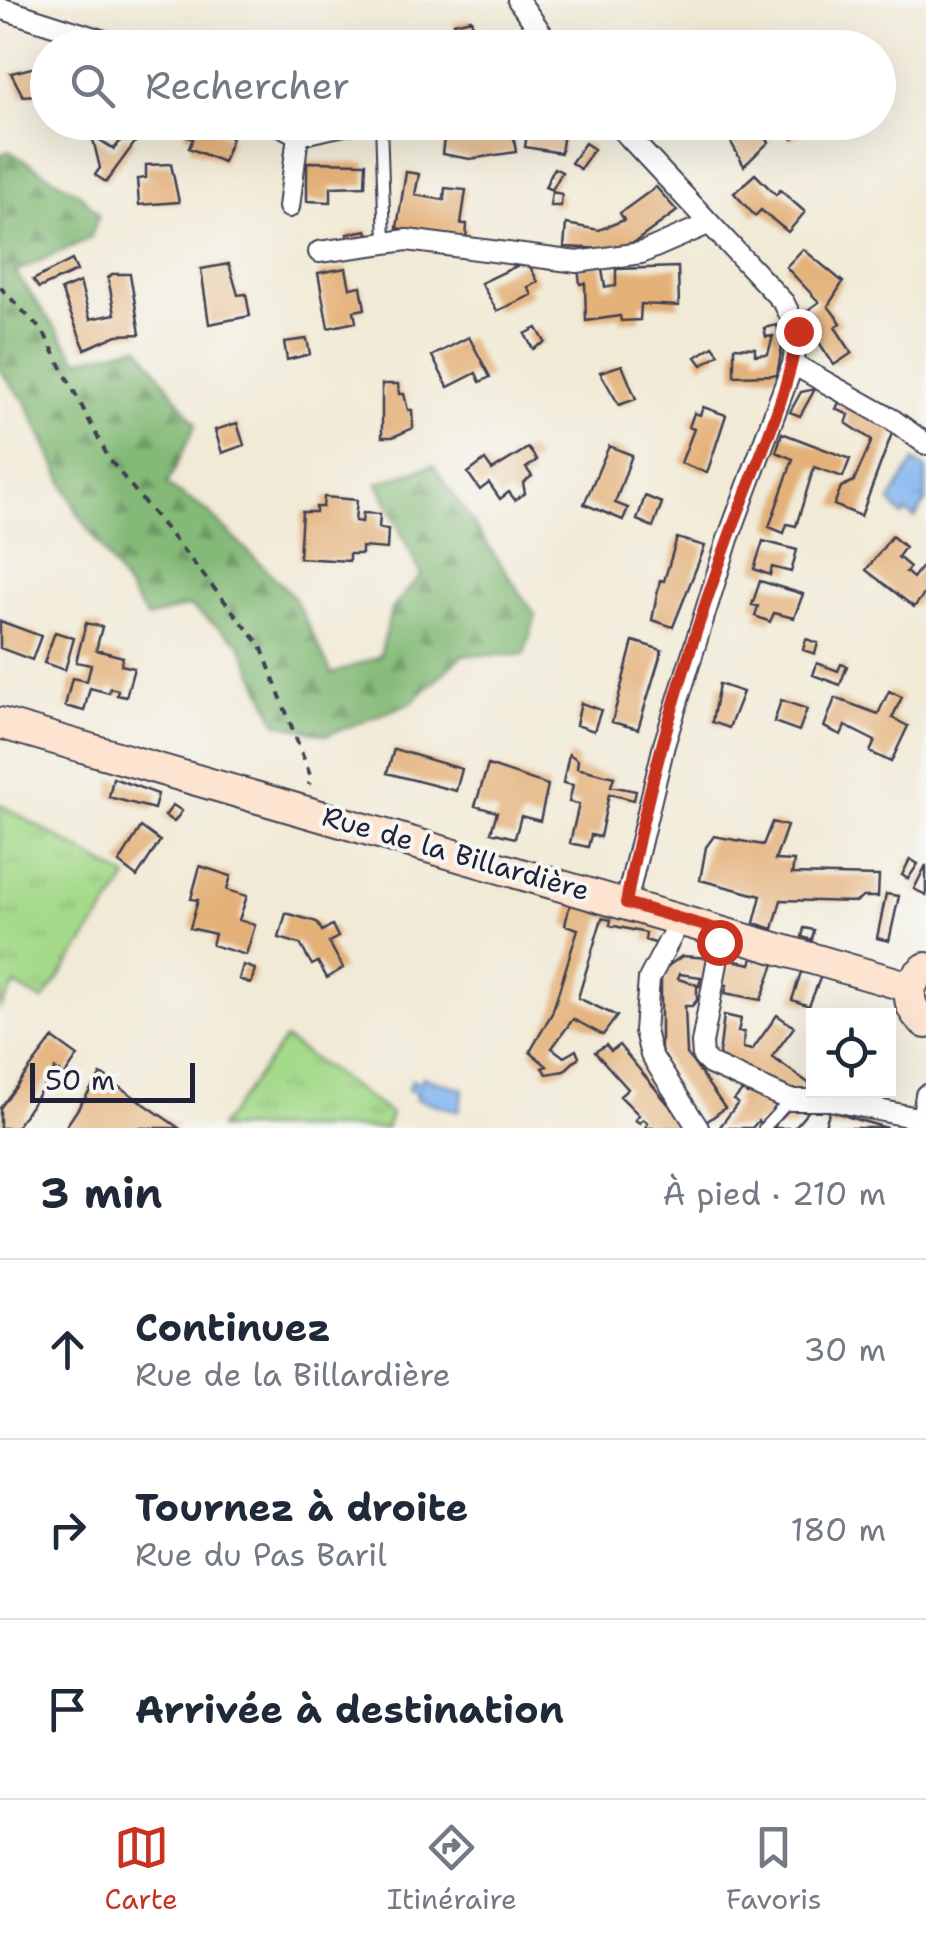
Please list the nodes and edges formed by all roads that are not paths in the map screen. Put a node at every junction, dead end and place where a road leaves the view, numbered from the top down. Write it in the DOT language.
graph roads {
  1 [pos="518,0"];
  2 [pos="0,8"];
  3 [pos="69,30"];
  4 [pos="539,30"];
  5 [pos="297,140"];
  6 [pos="382,140"];
  7 [pos="631,140"];
  8 [pos="289,207"];
  9 [pos="708,224"];
  10 [pos="385,242"];
  11 [pos="319,252"];
  12 [pos="793,364"];
  13 [pos="926,444"];
  14 [pos="0,724"];
  15 [pos="626,903"];
  16 [pos="680,920"];
  17 [pos="723,931"];
  18 [pos="918,978"];
  19 [pos="926,1022"];
  20 [pos="926,1095"];
  21 [pos="790,1100"];
  22 [pos="921,1124"];
  23 [pos="698,1128"];
  24 [pos="764,1128"];
  1 -- 4 [label="street"];
  2 -- 3 [label="street"];
  5 -- 8 [label="street"];
  6 -- 10 [label="lane"];
  7 -- 9 [label="street"];
  9 -- 10 [label="street"];
  9 -- 12 [label="street"];
  10 -- 11 [label="street"];
  12 -- 13 [label="street"];
  12 -- 15 [label="street"];
  14 -- 15 [label="street, Rue de la Billardière"];
  15 -- 16 [label="street, Rue de la Billardière"];
  16 -- 17 [label="street, Rue de la Billardière"];
  16 -- 23 [label="street"];
  17 -- 18 [label="street, Rue de la Billardière"];
  17 -- 21 [label="street"];
  18 -- 19 [label="street"];
  20 -- 22 [label="street"];
  21 -- 22 [label="street"];
  21 -- 24 [label="lane"];
}
